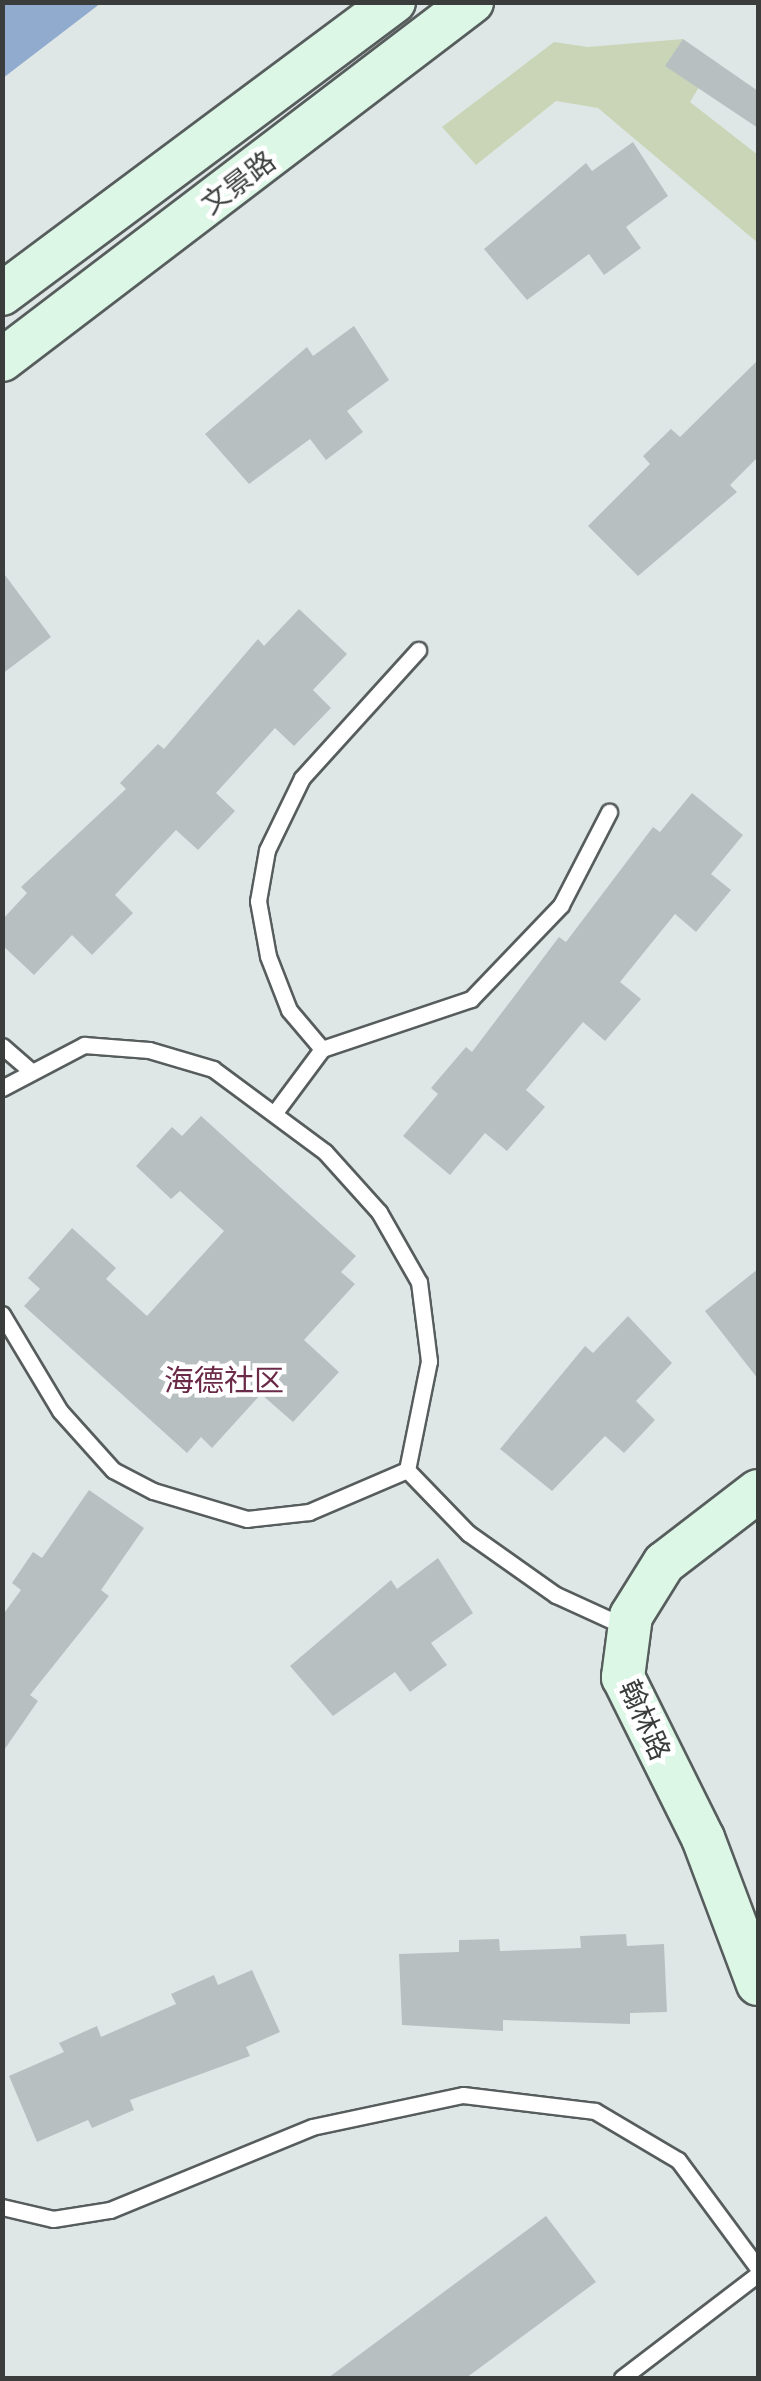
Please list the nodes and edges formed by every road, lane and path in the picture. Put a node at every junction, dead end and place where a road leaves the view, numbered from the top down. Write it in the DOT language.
graph roads {
  1 [pos="394,2"];
  2 [pos="472,2"];
  3 [pos="2,294"];
  4 [pos="2,360"];
  5 [pos="418,650"];
  6 [pos="609,812"];
  7 [pos="2,1046"];
  8 [pos="322,1049"];
  9 [pos="28,1069"];
  10 [pos="2,1088"];
  11 [pos="276,1111"];
  12 [pos="2,1314"];
  13 [pos="8,1338"];
  14 [pos="408,1470"];
  15 [pos="758,1491"];
  16 [pos="630,1628"];
  17 [pos="758,1984"];
  18 [pos="2,2207"];
  19 [pos="758,2271"];
  20 [pos="622,2378"];
  1 -- 3 [label="main road, 文景路"];
  2 -- 4 [label="main road, 文景路"];
  5 -- 8 [label="lane"];
  6 -- 8 [label="lane"];
  7 -- 9 [label="lane"];
  8 -- 11 [label="lane"];
  9 -- 10 [label="lane"];
  9 -- 11 [label="lane"];
  11 -- 14 [label="lane"];
  12 -- 13 [label="lane"];
  13 -- 14 [label="lane"];
  14 -- 16 [label="lane"];
  15 -- 16 [label="main road, 翰林路"];
  16 -- 17 [label="main road, 翰林路"];
  18 -- 19 [label="lane"];
  19 -- 20 [label="lane"];
}
